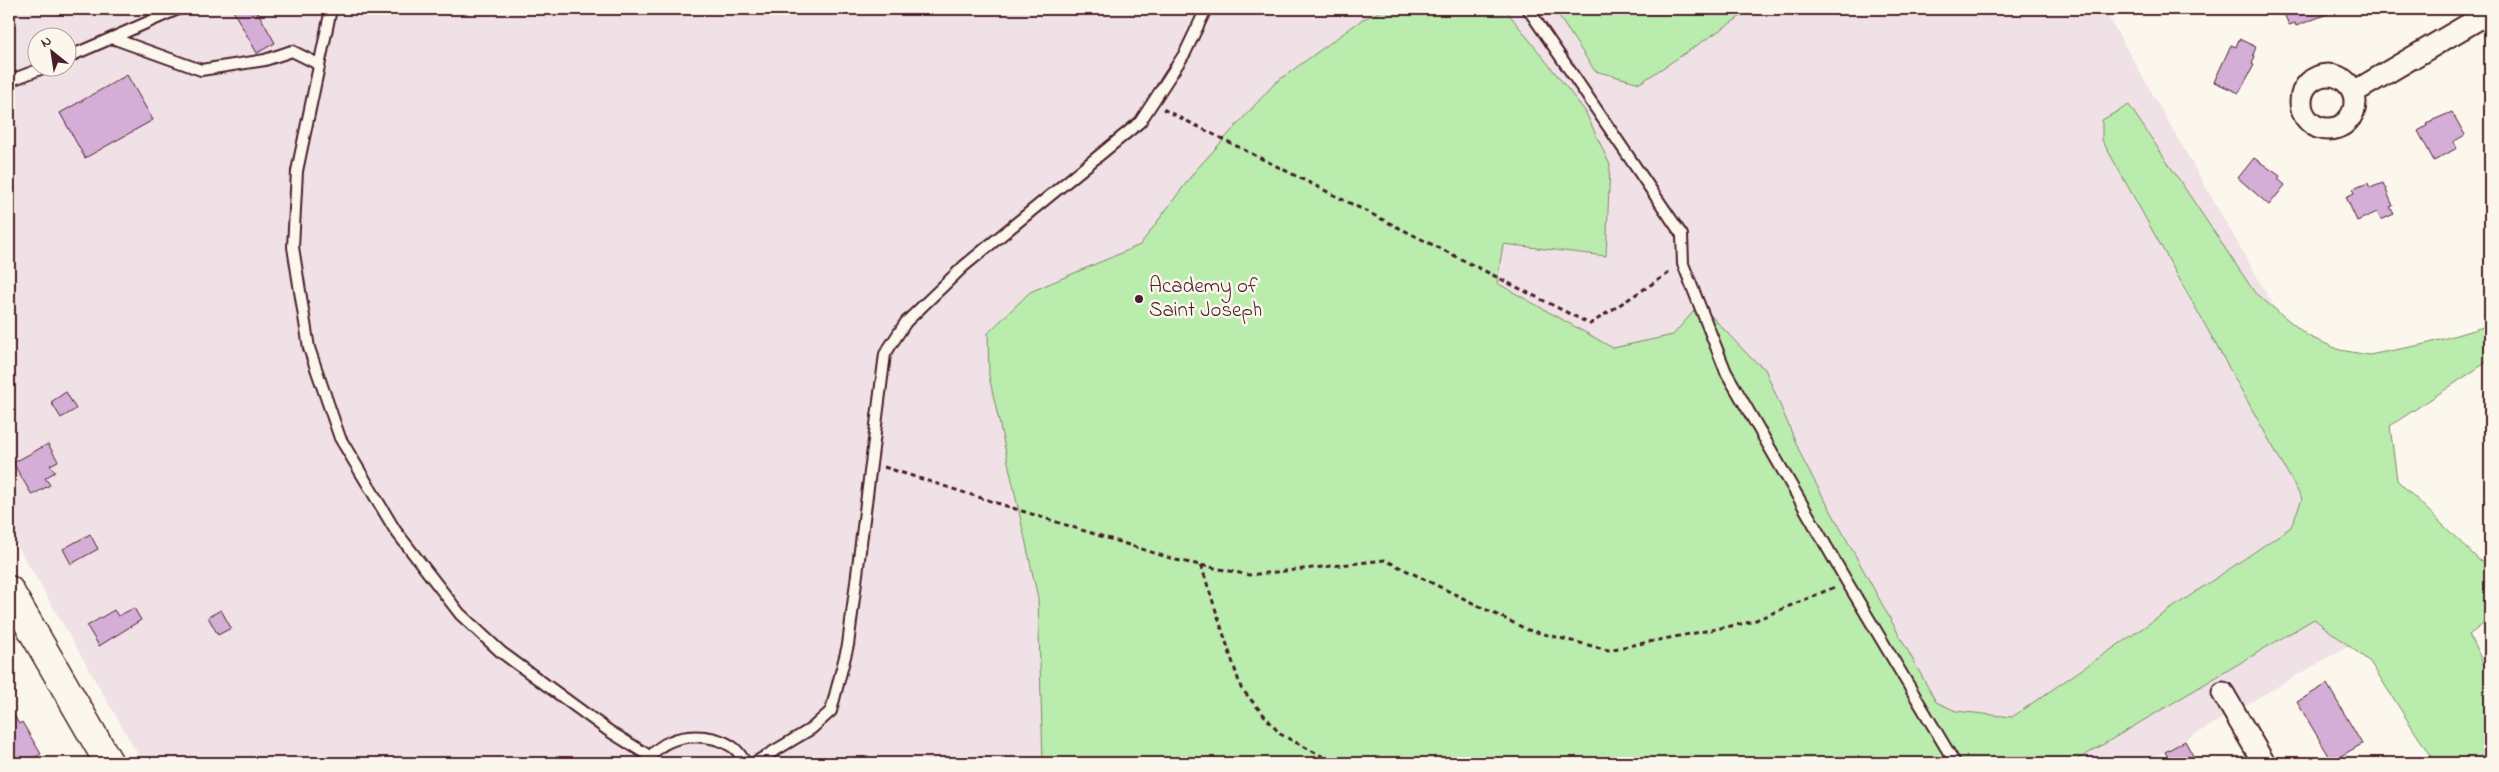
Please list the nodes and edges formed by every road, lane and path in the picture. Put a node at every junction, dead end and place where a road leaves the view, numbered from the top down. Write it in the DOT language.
graph roads {
  1 [pos="178,9"];
  2 [pos="331,9"];
  3 [pos="1206,9"];
  4 [pos="1528,9"];
  5 [pos="2490,12"];
  6 [pos="112,38"];
  7 [pos="78,53"];
  8 [pos="318,64"];
  9 [pos="28,74"];
  10 [pos="9,82"];
  11 [pos="2354,92"];
  12 [pos="1153,104"];
  13 [pos="1683,264"];
  14 [pos="871,463"];
  15 [pos="1201,565"];
  16 [pos="1847,582"];
  17 [pos="9,590"];
  18 [pos="2223,693"];
  19 [pos="649,760"];
  20 [pos="109,763"];
  21 [pos="746,763"];
  22 [pos="754,763"];
  23 [pos="1335,763"];
  24 [pos="1955,763"];
  25 [pos="2264,763"];
  1 -- 6 [label="lane"];
  2 -- 8 [label="lane"];
  3 -- 12 [label="lane"];
  4 -- 13 [label="lane"];
  5 -- 11 [label="street"];
  6 -- 7 [label="lane"];
  6 -- 8 [label="lane"];
  8 -- 19 [label="lane"];
  9 -- 10 [label="lane"];
  12 -- 13 [label="path"];
  12 -- 14 [label="lane"];
  13 -- 16 [label="lane"];
  14 -- 15 [label="path"];
  14 -- 22 [label="lane"];
  15 -- 16 [label="path"];
  15 -- 23 [label="path"];
  16 -- 24 [label="lane"];
  17 -- 20 [label="street"];
  18 -- 25 [label="street"];
  19 -- 21 [label="lane"];
}
